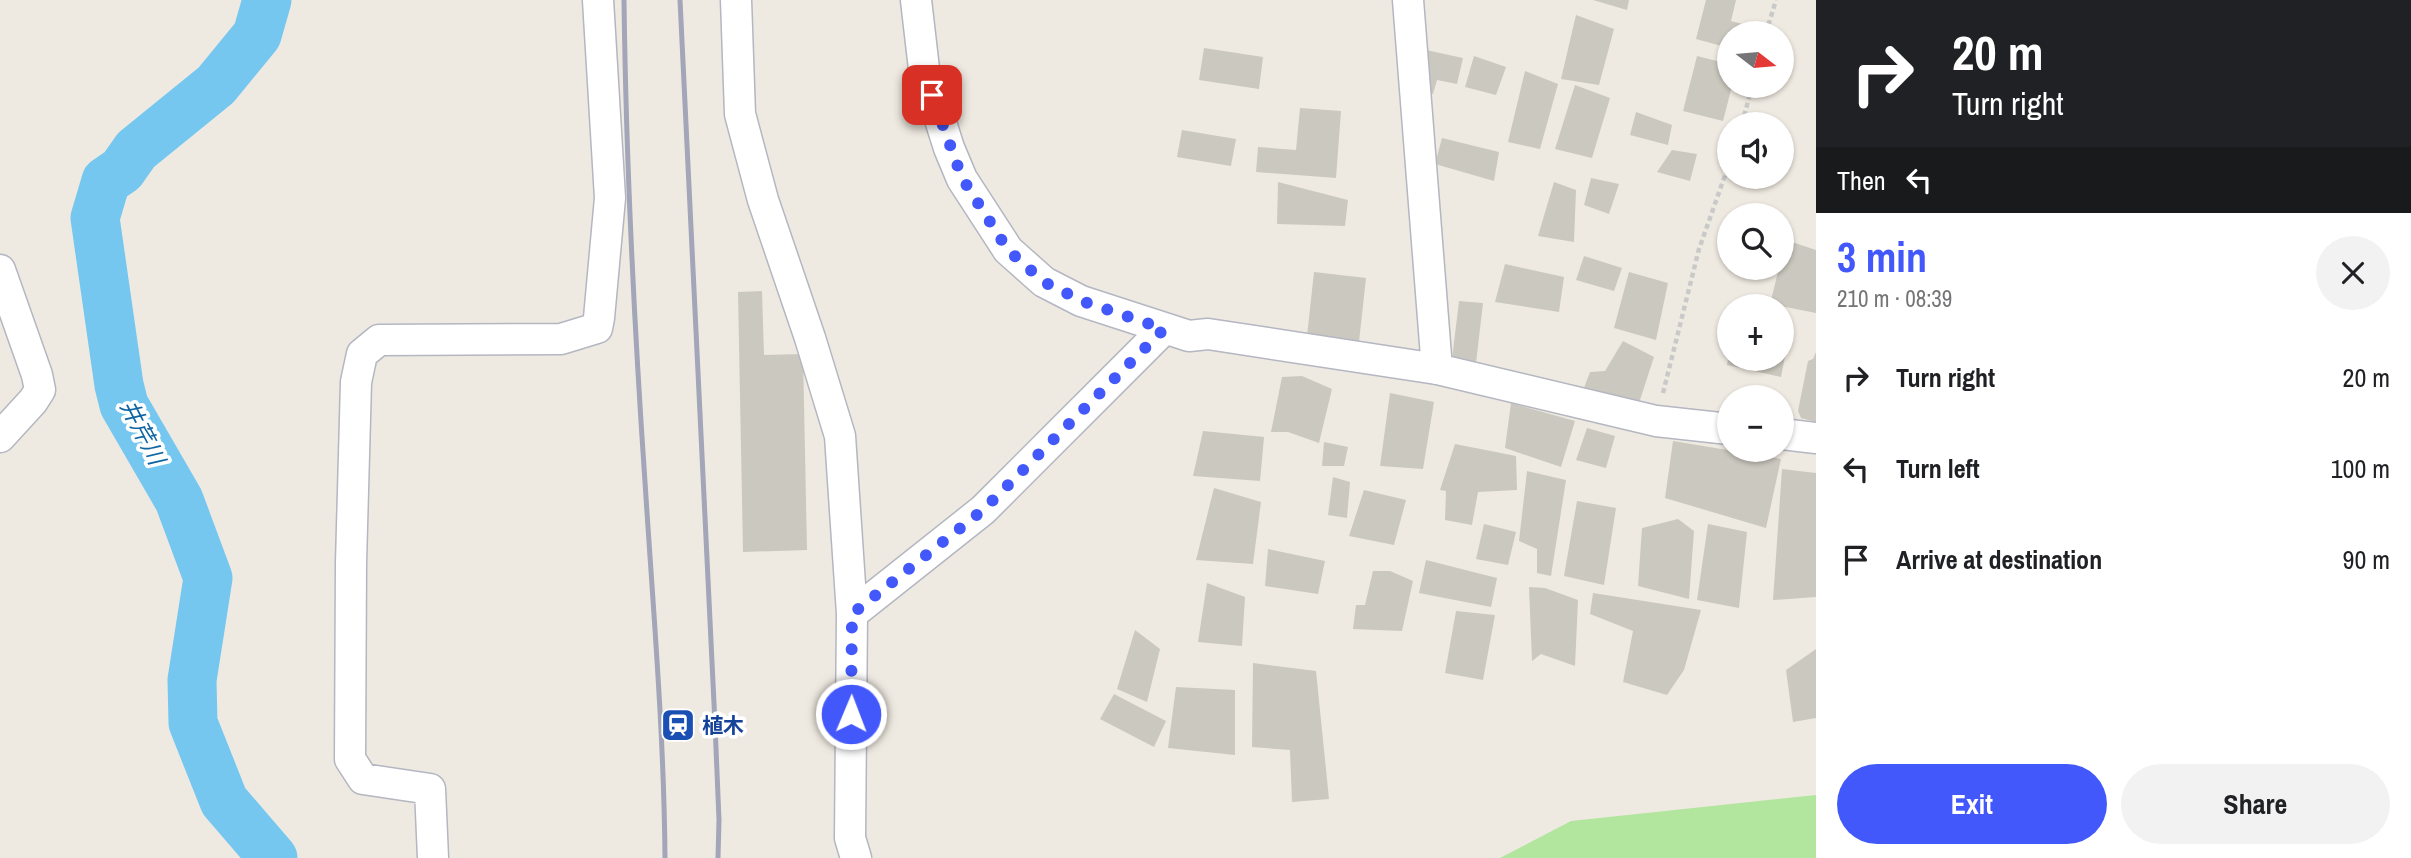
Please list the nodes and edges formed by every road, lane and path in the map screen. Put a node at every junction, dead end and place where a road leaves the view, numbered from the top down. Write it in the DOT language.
graph roads {
  1 [pos="598,0"];
  2 [pos="736,0"];
  3 [pos="916,0"];
  4 [pos="1408,0"];
  5 [pos="1776,0"];
  6 [pos="1770,21"];
  7 [pos="1720,189"];
  8 [pos="0,270"];
  9 [pos="1164,329"];
  10 [pos="1437,369"];
  11 [pos="1656,421"];
  12 [pos="1717,428"];
  13 [pos="1794,435"];
  14 [pos="0,437"];
  15 [pos="1816,438"];
  16 [pos="852,614"];
  17 [pos="849,851"];
  18 [pos="433,858"];
  1 -- 18 [label="street"];
  2 -- 16 [label="street"];
  3 -- 9 [label="street"];
  4 -- 10 [label="street"];
  5 -- 6 [label="path"];
  7 -- 11 [label="path"];
  8 -- 14 [label="street"];
  9 -- 10 [label="street"];
  9 -- 16 [label="street"];
  10 -- 11 [label="street"];
  11 -- 12 [label="street"];
  13 -- 15 [label="street"];
  16 -- 17 [label="street"];
}
